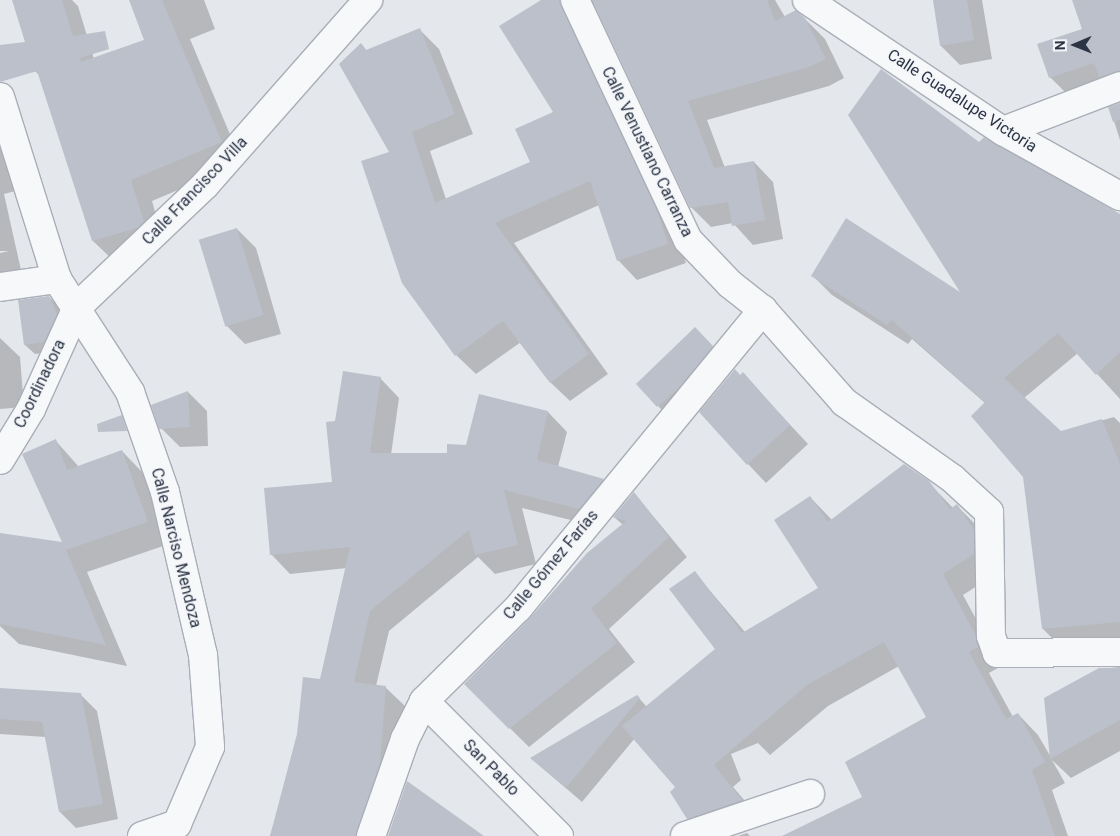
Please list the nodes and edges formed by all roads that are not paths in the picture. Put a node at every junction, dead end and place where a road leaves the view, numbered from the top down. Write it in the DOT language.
graph roads {
  1 [pos="368,0"];
  2 [pos="575,0"];
  3 [pos="807,0"];
  4 [pos="1120,86"];
  5 [pos="0,97"];
  6 [pos="1003,131"];
  7 [pos="1120,196"];
  8 [pos="57,279"];
  9 [pos="0,287"];
  10 [pos="77,307"];
  11 [pos="763,310"];
  12 [pos="0,460"];
  13 [pos="1120,652"];
  14 [pos="424,701"];
  15 [pos="810,794"];
  16 [pos="142,836"];
  17 [pos="371,836"];
  18 [pos="559,836"];
  19 [pos="685,836"];
  1 -- 10 [label="street, Calle Francisco Villa"];
  2 -- 11 [label="street, Calle Venustiano Carranza"];
  3 -- 6 [label="street, Calle Guadalupe Victoria"];
  4 -- 6 [label="street"];
  5 -- 8 [label="street"];
  6 -- 7 [label="street, Calle Guadalupe Victoria"];
  8 -- 9 [label="street"];
  8 -- 10 [label="street"];
  10 -- 12 [label="street, Coordinadora"];
  10 -- 16 [label="street, Calle Narciso Mendoza"];
  11 -- 13 [label="street, Calle Venustiano Carranza"];
  11 -- 14 [label="street, Calle Gómez Farías"];
  14 -- 17 [label="street, Calle Gómez Farías"];
  14 -- 18 [label="street, San Pablo"];
  15 -- 19 [label="street"];
}
